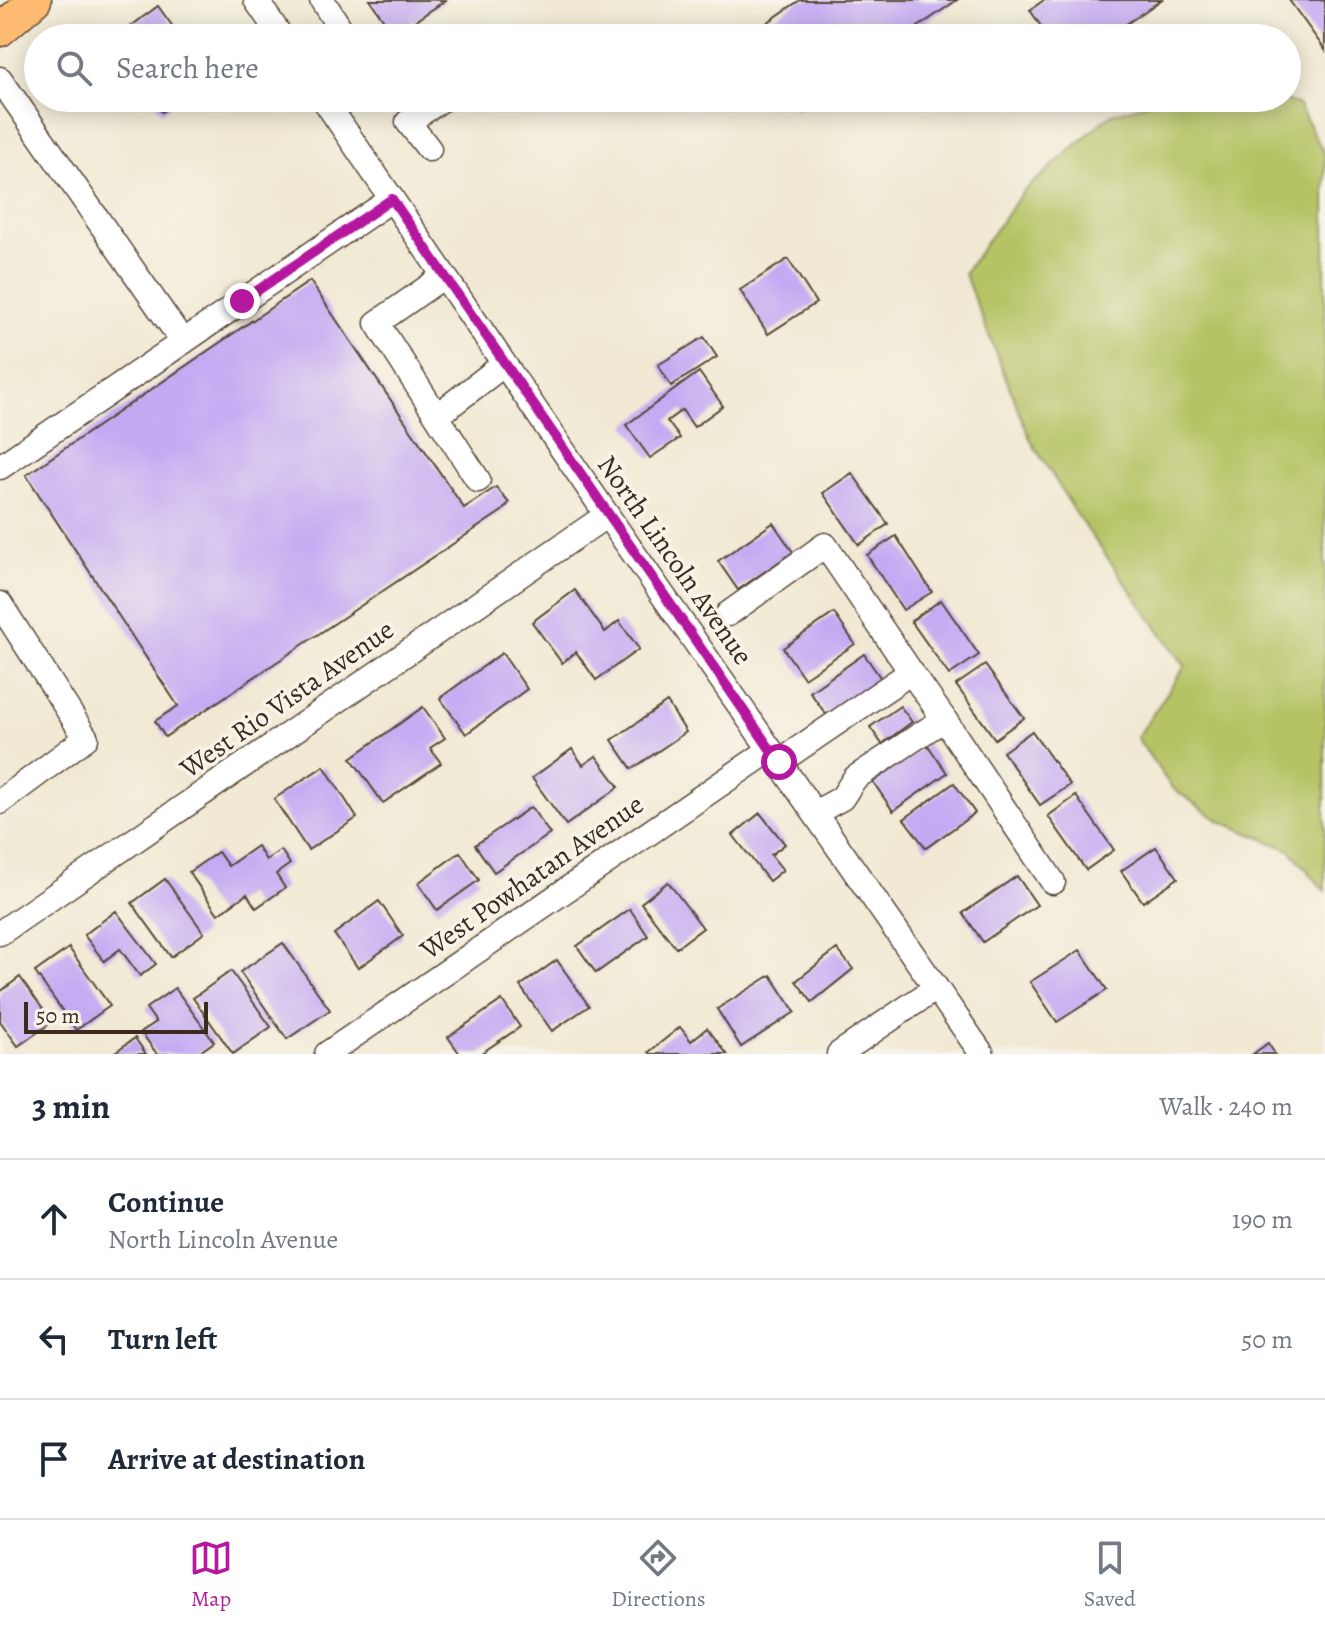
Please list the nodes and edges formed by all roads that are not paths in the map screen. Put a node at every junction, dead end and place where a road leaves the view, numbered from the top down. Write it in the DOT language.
graph roads {
  1 [pos="35,0"];
  2 [pos="322,0"];
  3 [pos="267,4"];
  4 [pos="276,24"];
  5 [pos="337,24"];
  6 [pos="0,30"];
  7 [pos="0,79"];
  8 [pos="333,112"];
  9 [pos="423,112"];
  10 [pos="429,149"];
  11 [pos="392,199"];
  12 [pos="444,276"];
  13 [pos="183,342"];
  14 [pos="504,364"];
  15 [pos="438,415"];
  16 [pos="0,467"];
  17 [pos="478,480"];
  18 [pos="607,515"];
  19 [pos="0,604"];
  20 [pos="728,614"];
  21 [pos="911,672"];
  22 [pos="944,719"];
  23 [pos="774,756"];
  24 [pos="0,802"];
  25 [pos="815,813"];
  26 [pos="1053,882"];
  27 [pos="0,933"];
  28 [pos="936,988"];
  29 [pos="327,1054"];
  30 [pos="839,1054"];
  31 [pos="982,1054"];
  1 -- 6 [label="main road"];
  2 -- 5 [label="street"];
  3 -- 4 [label="street"];
  7 -- 13 [label="street"];
  8 -- 11 [label="street, North Lincoln Avenue"];
  9 -- 10 [label="street"];
  11 -- 12 [label="street, North Lincoln Avenue"];
  11 -- 13 [label="street"];
  12 -- 14 [label="street, North Lincoln Avenue"];
  12 -- 15 [label="street"];
  13 -- 16 [label="street"];
  14 -- 15 [label="street"];
  14 -- 18 [label="street, North Lincoln Avenue"];
  15 -- 17 [label="street"];
  18 -- 23 [label="street, North Lincoln Avenue"];
  18 -- 27 [label="street, West Rio Vista Avenue"];
  19 -- 24 [label="street"];
  20 -- 21 [label="street"];
  21 -- 22 [label="street"];
  21 -- 23 [label="street, West Powhatan Avenue"];
  22 -- 25 [label="street"];
  22 -- 26 [label="street"];
  23 -- 25 [label="street, North Lincoln Avenue"];
  23 -- 29 [label="street, West Powhatan Avenue"];
  25 -- 28 [label="street, North Lincoln Avenue"];
  28 -- 30 [label="street"];
  28 -- 31 [label="street, North Lincoln Avenue"];
}
